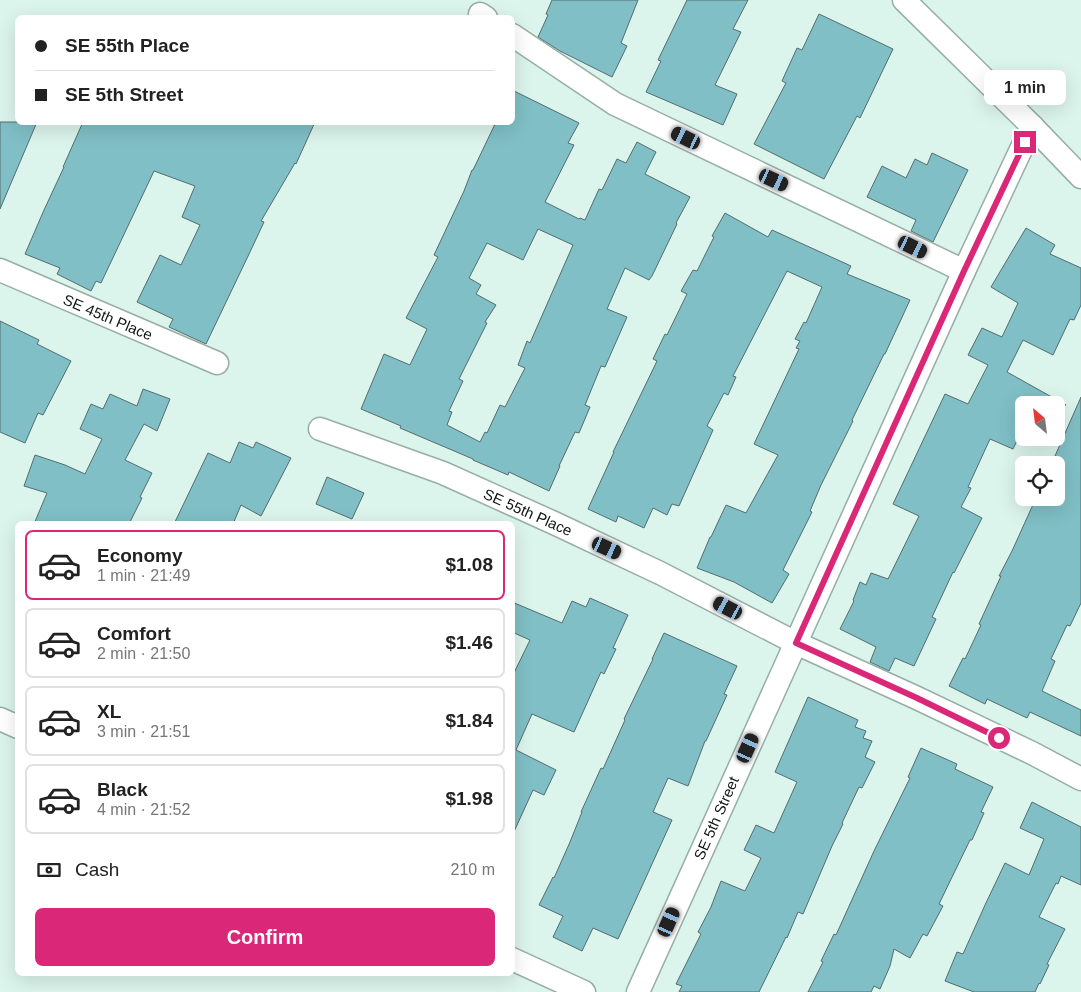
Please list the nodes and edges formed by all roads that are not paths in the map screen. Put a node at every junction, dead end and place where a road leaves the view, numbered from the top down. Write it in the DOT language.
graph roads {
  1 [pos="904,0"];
  2 [pos="515,37"];
  3 [pos="1032,126"];
  4 [pos="1081,177"];
  5 [pos="0,270"];
  6 [pos="964,271"];
  7 [pos="217,363"];
  8 [pos="320,429"];
  9 [pos="796,643"];
  10 [pos="0,719"];
  11 [pos="15,726"];
  12 [pos="1081,779"];
  13 [pos="515,960"];
  14 [pos="584,992"];
  15 [pos="638,992"];
  1 -- 3 [label="street"];
  2 -- 6 [label="street"];
  3 -- 4 [label="street"];
  3 -- 6 [label="street, SE 5th Street"];
  5 -- 7 [label="street, SE 45th Place"];
  6 -- 9 [label="street, SE 5th Street"];
  8 -- 9 [label="street, SE 55th Place"];
  9 -- 12 [label="street, SE 55th Place"];
  9 -- 15 [label="street, SE 5th Street"];
  10 -- 11 [label="street"];
  13 -- 14 [label="street"];
}
